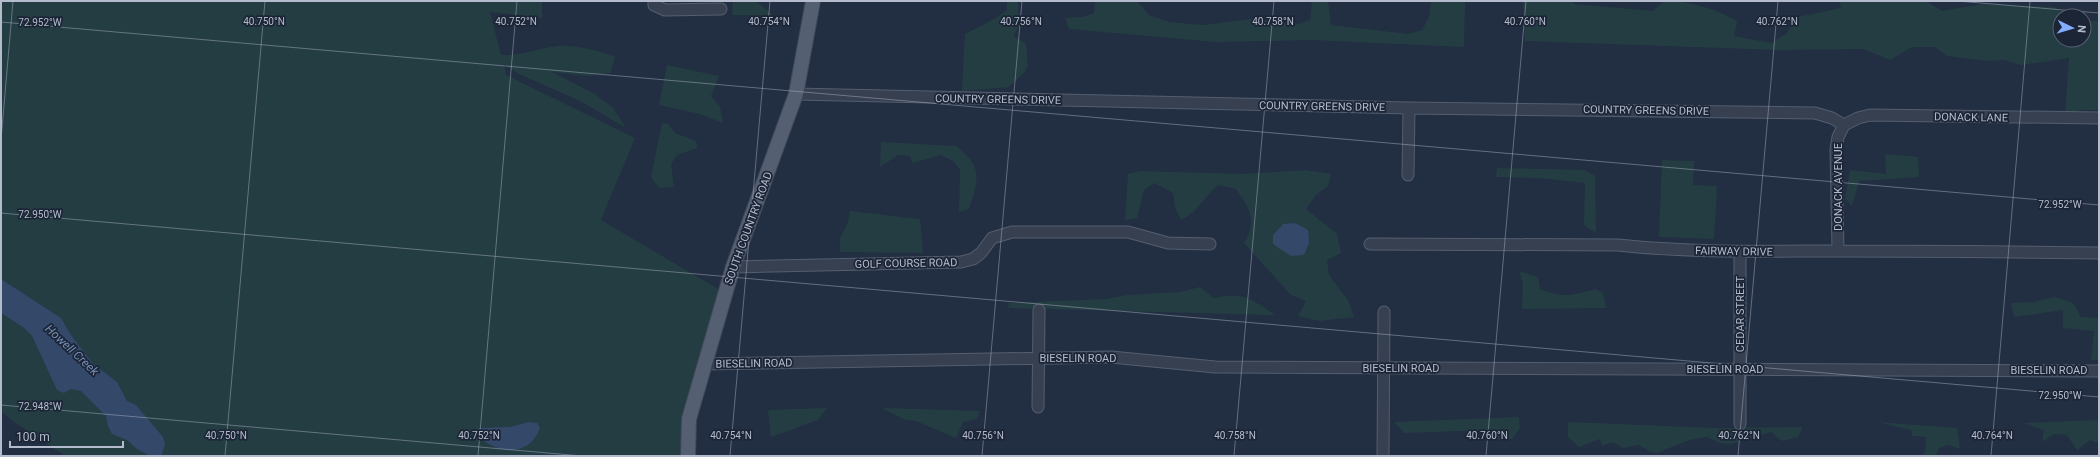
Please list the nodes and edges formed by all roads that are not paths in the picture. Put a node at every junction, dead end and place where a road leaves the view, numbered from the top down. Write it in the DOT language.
graph roads {
  1 [pos="813,1"];
  2 [pos="654,3"];
  3 [pos="721,9"];
  4 [pos="796,94"];
  5 [pos="1409,108"];
  6 [pos="2099,118"];
  7 [pos="1844,126"];
  8 [pos="1408,175"];
  9 [pos="1210,244"];
  10 [pos="1370,244"];
  11 [pos="1838,251"];
  12 [pos="1740,252"];
  13 [pos="2099,253"];
  14 [pos="733,267"];
  15 [pos="1039,310"];
  16 [pos="1384,312"];
  17 [pos="1039,358"];
  18 [pos="704,364"];
  19 [pos="1384,368"];
  20 [pos="1740,369"];
  21 [pos="2099,371"];
  22 [pos="1038,407"];
  23 [pos="1740,424"];
  24 [pos="688,456"];
  25 [pos="1383,456"];
  1 -- 4 [label="main road, SOUTH COUNTRY ROAD"];
  2 -- 3 [label="street"];
  4 -- 5 [label="street, COUNTRY GREENS DRIVE"];
  4 -- 14 [label="main road, SOUTH COUNTRY ROAD"];
  5 -- 7 [label="street, COUNTRY GREENS DRIVE"];
  5 -- 8 [label="street"];
  6 -- 7 [label="street, DONACK LANE"];
  7 -- 11 [label="street, DONACK AVENUE"];
  9 -- 14 [label="street, GOLF COURSE ROAD"];
  10 -- 12 [label="street, FAIRWAY DRIVE"];
  11 -- 12 [label="street, FAIRWAY DRIVE"];
  11 -- 13 [label="street, FAIRWAY DRIVE"];
  12 -- 20 [label="street, CEDAR STREET"];
  14 -- 18 [label="main road, SOUTH COUNTRY ROAD"];
  15 -- 17 [label="street"];
  16 -- 19 [label="street"];
  17 -- 18 [label="street, BIESELIN ROAD"];
  17 -- 19 [label="street, BIESELIN ROAD"];
  17 -- 22 [label="street"];
  18 -- 24 [label="main road, SOUTH COUNTRY ROAD"];
  19 -- 20 [label="street, BIESELIN ROAD"];
  19 -- 25 [label="street"];
  20 -- 21 [label="street, BIESELIN ROAD"];
  20 -- 23 [label="street, CEDAR STREET"];
}
